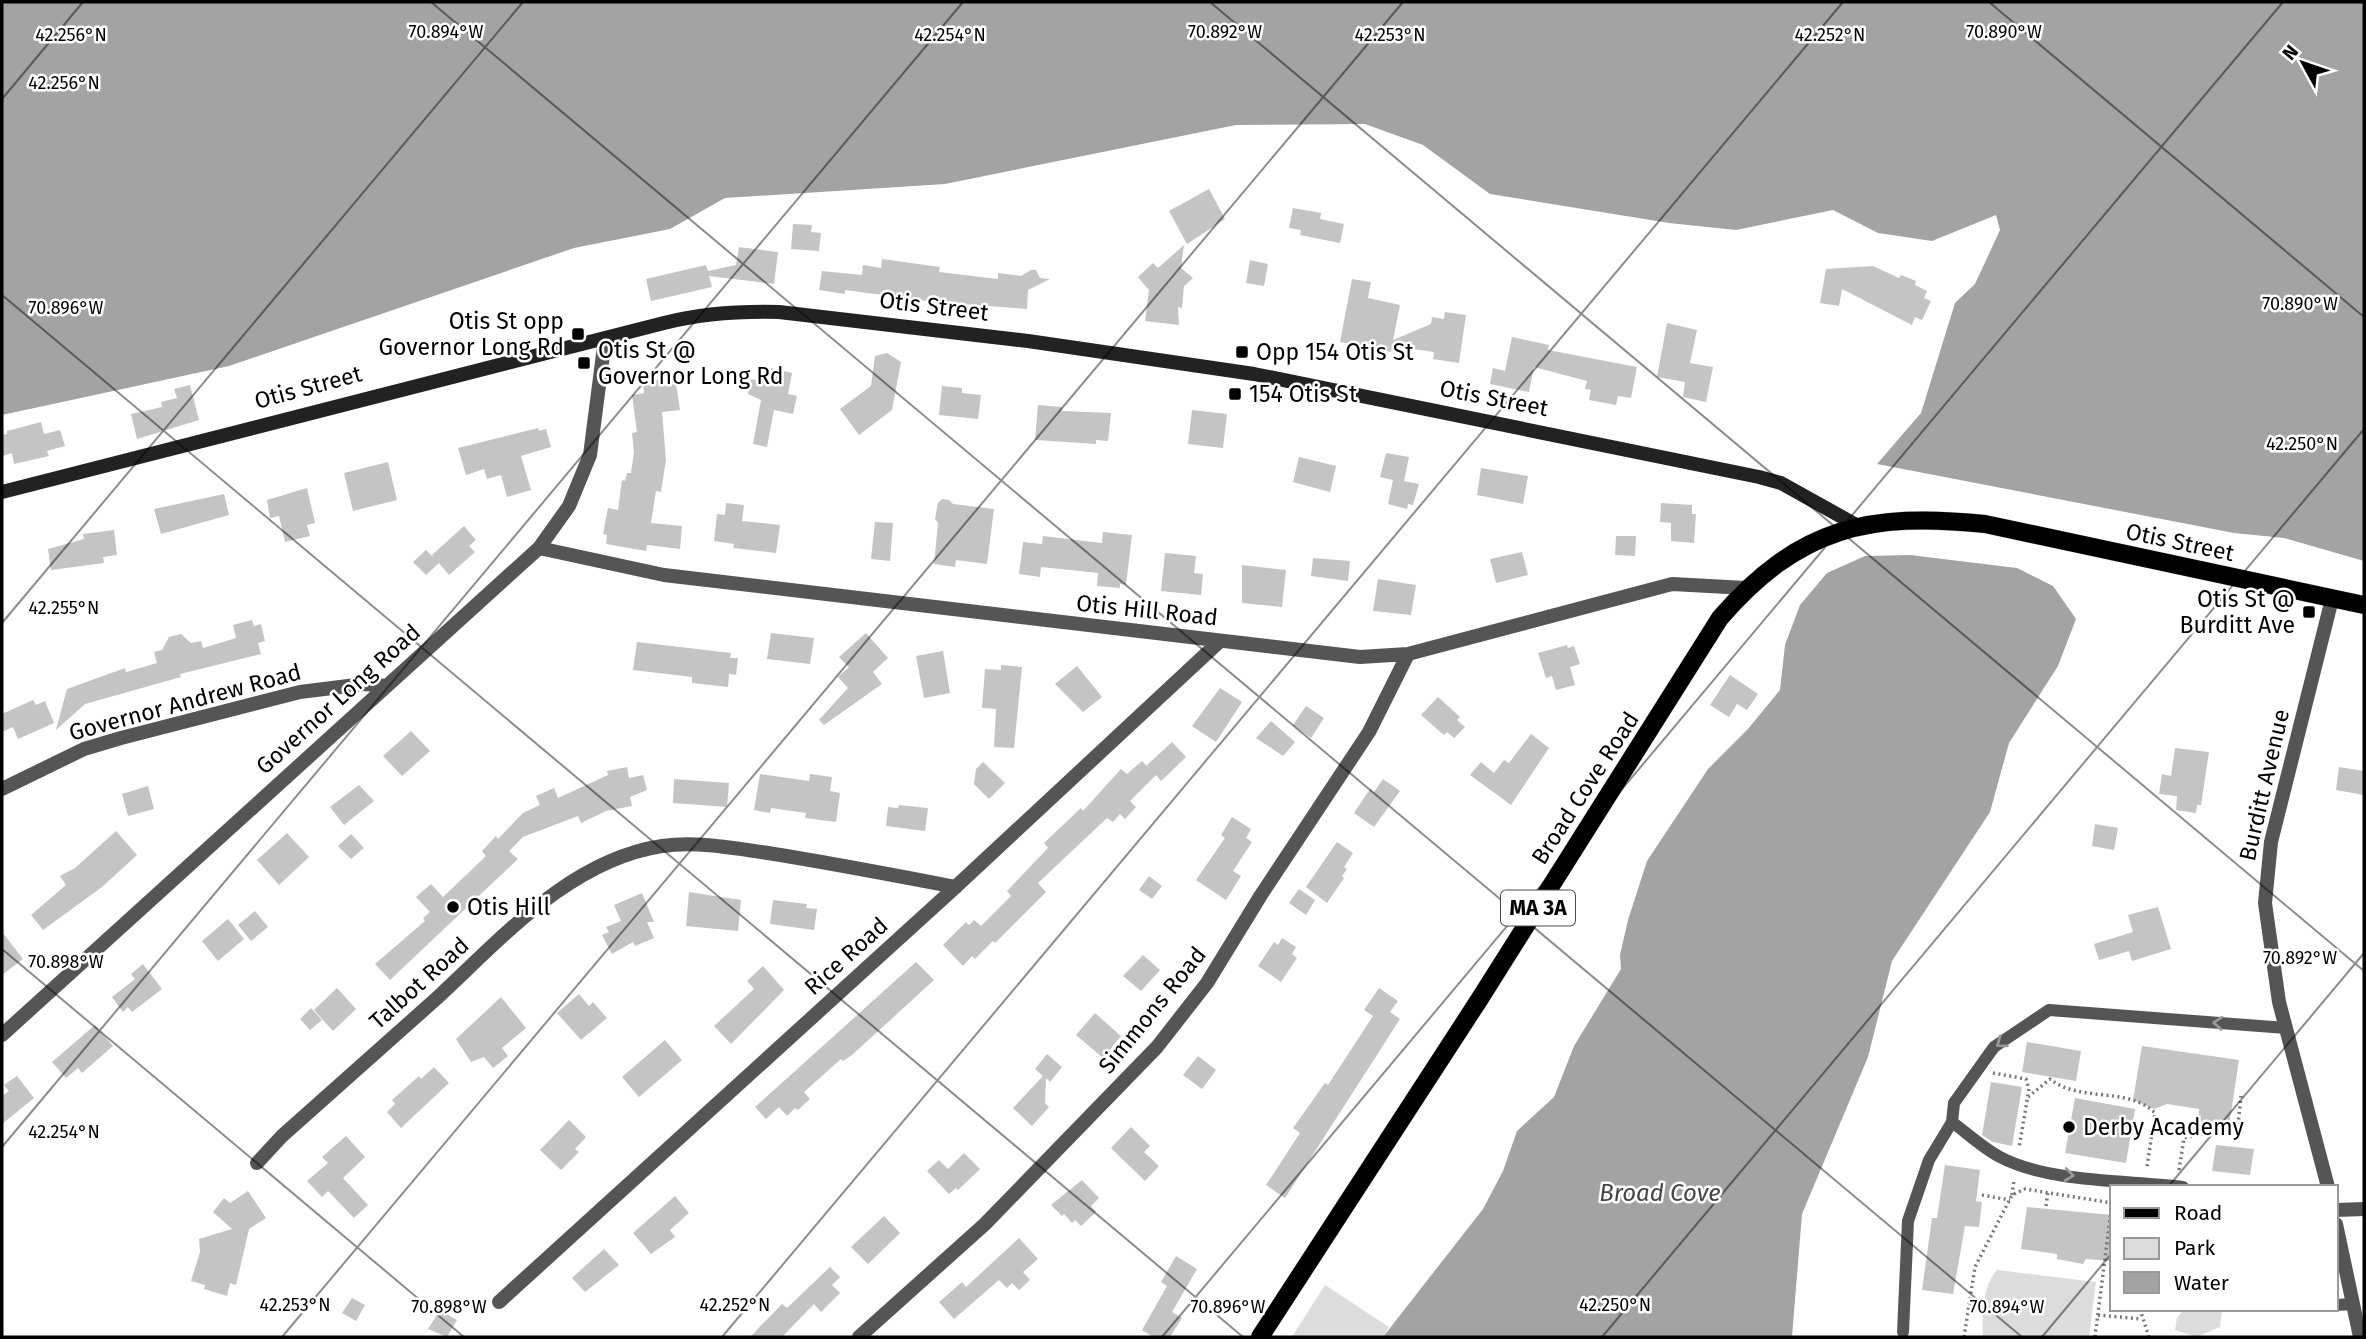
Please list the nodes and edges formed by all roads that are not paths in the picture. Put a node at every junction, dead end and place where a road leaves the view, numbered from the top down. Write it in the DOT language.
graph roads {
  1 [pos="605,339"];
  2 [pos="2,492"];
  3 [pos="1985,524"];
  4 [pos="1858,526"];
  5 [pos="539,548"];
  6 [pos="1746,588"];
  7 [pos="2332,599"];
  8 [pos="2364,605"];
  9 [pos="1220,640"];
  10 [pos="1408,654"];
  11 [pos="387,686"];
  12 [pos="2,789"];
  13 [pos="956,887"];
  14 [pos="2286,1028"];
  15 [pos="2,1035"];
  16 [pos="1952,1122"];
  17 [pos="257,1163"];
  18 [pos="2166,1185"];
  19 [pos="2327,1185"];
  20 [pos="2364,1209"];
  21 [pos="2338,1210"];
  22 [pos="2338,1233"];
  23 [pos="499,1302"];
  24 [pos="2353,1304"];
  25 [pos="2338,1305"];
  26 [pos="1903,1332"];
  27 [pos="859,1337"];
  28 [pos="1260,1337"];
  29 [pos="2360,1337"];
  1 -- 2 [label="street, Otis Street"];
  1 -- 4 [label="street, Otis Street"];
  1 -- 5 [label="street, Governor Long Road"];
  3 -- 4 [label="main road, Broad Cove Road / MA 3A"];
  3 -- 7 [label="main road, Otis Street / MA 3A"];
  4 -- 6 [label="main road, Broad Cove Road / MA 3A"];
  5 -- 9 [label="street, Otis Hill Road"];
  5 -- 11 [label="street, Governor Long Road"];
  6 -- 10 [label="street, Otis Hill Road"];
  6 -- 28 [label="main road, Broad Cove Road / MA 3A"];
  7 -- 8 [label="main road, Otis Street / MA 3A"];
  7 -- 14 [label="street, Burditt Avenue"];
  9 -- 10 [label="street, Otis Hill Road"];
  9 -- 13 [label="street, Rice Road"];
  10 -- 27 [label="street, Simmons Road"];
  11 -- 12 [label="street, Governor Andrew Road"];
  11 -- 15 [label="street, Governor Long Road"];
  13 -- 17 [label="street, Talbot Road"];
  13 -- 23 [label="street, Rice Road"];
  14 -- 16 [label="lane, one-way"];
  14 -- 19 [label="street, Burditt Avenue"];
  16 -- 18 [label="lane, one-way"];
  16 -- 26 [label="lane"];
  20 -- 21 [label="street"];
  22 -- 24 [label="street"];
  24 -- 25 [label="lane"];
  24 -- 29 [label="street"];
}
